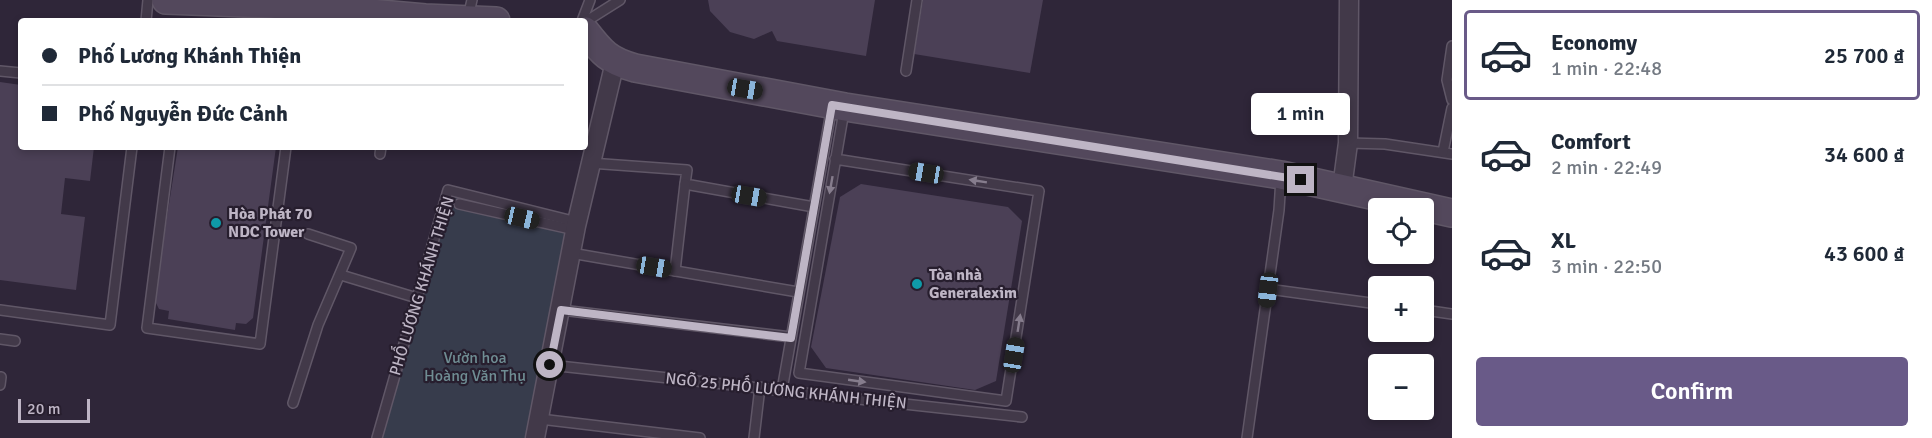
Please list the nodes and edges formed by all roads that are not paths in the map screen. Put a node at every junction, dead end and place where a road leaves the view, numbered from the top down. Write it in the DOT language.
graph roads {
  1 [pos="148,0"];
  2 [pos="168,0"];
  3 [pos="590,0"];
  4 [pos="620,0"];
  5 [pos="917,0"];
  6 [pos="1349,0"];
  7 [pos="273,4"];
  8 [pos="470,10"];
  9 [pos="409,15"];
  10 [pos="146,18"];
  11 [pos="489,18"];
  12 [pos="585,18"];
  13 [pos="588,20"];
  14 [pos="588,35"];
  15 [pos="1452,46"];
  16 [pos="615,62"];
  17 [pos="0,71"];
  18 [pos="906,71"];
  19 [pos="18,74"];
  20 [pos="1452,100"];
  21 [pos="839,106"];
  22 [pos="1452,108"];
  23 [pos="1348,143"];
  24 [pos="132,150"];
  25 [pos="170,150"];
  26 [pos="286,150"];
  27 [pos="1447,153"];
  28 [pos="835,159"];
  29 [pos="590,163"];
  30 [pos="1281,175"];
  31 [pos="685,184"];
  32 [pos="1342,188"];
  33 [pos="459,204"];
  34 [pos="814,207"];
  35 [pos="1452,213"];
  36 [pos="576,226"];
  37 [pos="308,234"];
  38 [pos="571,254"];
  39 [pos="675,271"];
  40 [pos="341,275"];
  41 [pos="1268,290"];
  42 [pos="798,292"];
  43 [pos="417,298"];
  44 [pos="1368,303"];
  45 [pos="0,310"];
  46 [pos="561,310"];
  47 [pos="1434,311"];
  48 [pos="1452,314"];
  49 [pos="791,338"];
  50 [pos="0,339"];
  51 [pos="15,341"];
  52 [pos="550,365"];
  53 [pos="1,377"];
  54 [pos="0,385"];
  55 [pos="760,387"];
  56 [pos="782,390"];
  57 [pos="293,403"];
  58 [pos="1022,417"];
  59 [pos="540,420"];
  60 [pos="377,438"];
  61 [pos="535,438"];
  62 [pos="700,438"];
  63 [pos="754,438"];
  64 [pos="1247,438"];
  1 -- 10 [label="lane"];
  2 -- 7 [label="street"];
  3 -- 12 [label="lane"];
  4 -- 13 [label="lane"];
  5 -- 18 [label="lane"];
  6 -- 23 [label="street"];
  7 -- 9 [label="street"];
  8 -- 9 [label="street"];
  8 -- 11 [label="street"];
  14 -- 16 [label="street"];
  15 -- 20 [label="lane"];
  16 -- 21 [label="street"];
  16 -- 29 [label="street"];
  17 -- 19 [label="lane"];
  21 -- 28 [label="lane"];
  21 -- 30 [label="street"];
  21 -- 34 [label="lane"];
  22 -- 27 [label="lane"];
  23 -- 27 [label="lane"];
  23 -- 32 [label="street"];
  24 -- 45 [label="lane"];
  25 -- 26 [label="lane"];
  28 -- 28 [label="lane, one-way"];
  29 -- 31 [label="lane"];
  29 -- 36 [label="street"];
  30 -- 32 [label="street"];
  30 -- 41 [label="lane"];
  31 -- 34 [label="lane"];
  31 -- 39 [label="lane"];
  32 -- 35 [label="street"];
  33 -- 36 [label="lane"];
  34 -- 42 [label="lane"];
  36 -- 38 [label="street"];
  36 -- 43 [label="lane, PHỐ LƯƠNG KHÁNH THIỆN"];
  37 -- 40 [label="lane"];
  38 -- 39 [label="lane"];
  38 -- 46 [label="street"];
  39 -- 42 [label="lane"];
  40 -- 43 [label="lane"];
  40 -- 57 [label="lane"];
  41 -- 44 [label="lane"];
  41 -- 64 [label="lane"];
  42 -- 49 [label="lane"];
  43 -- 60 [label="lane, PHỐ LƯƠNG KHÁNH THIỆN"];
  46 -- 49 [label="lane"];
  46 -- 52 [label="street"];
  47 -- 48 [label="lane"];
  49 -- 56 [label="lane"];
  50 -- 51 [label="lane"];
  52 -- 55 [label="lane, NGÕ 25 PHỐ LƯƠNG KHÁNH THIỆN"];
  52 -- 59 [label="street"];
  53 -- 54 [label="lane"];
  55 -- 56 [label="lane, NGÕ 25 PHỐ LƯƠNG KHÁNH THIỆN"];
  55 -- 63 [label="lane"];
  56 -- 58 [label="lane, NGÕ 25 PHỐ LƯƠNG KHÁNH THIỆN"];
  59 -- 61 [label="street"];
  59 -- 62 [label="lane"];
}
